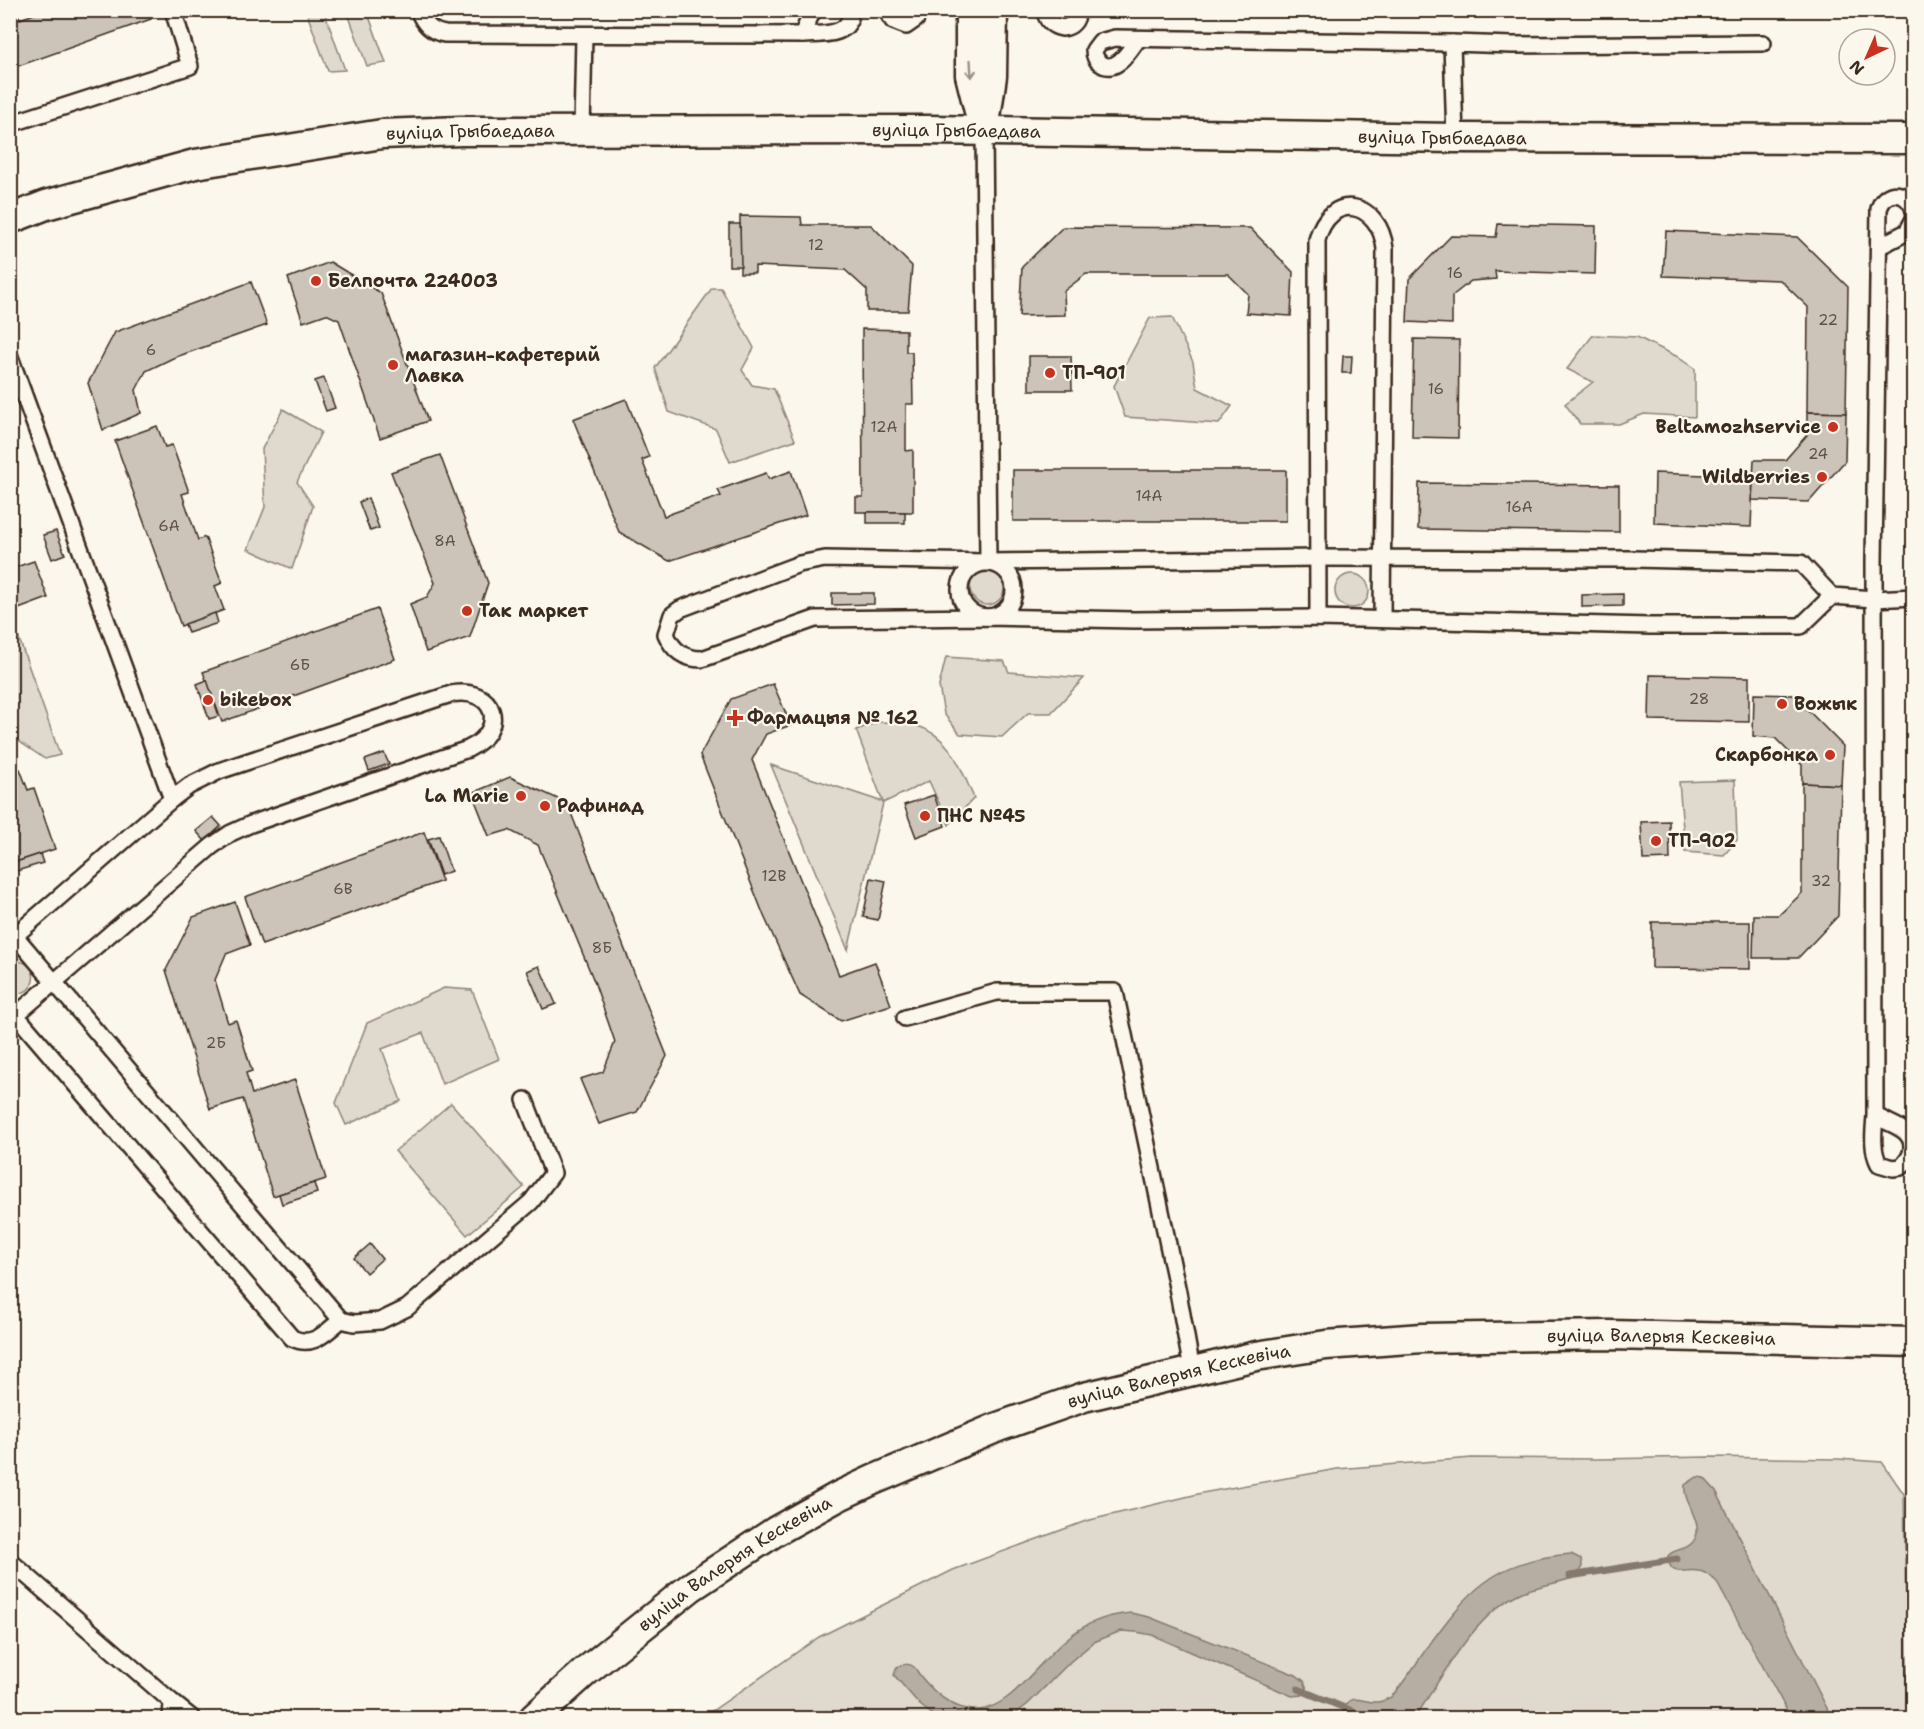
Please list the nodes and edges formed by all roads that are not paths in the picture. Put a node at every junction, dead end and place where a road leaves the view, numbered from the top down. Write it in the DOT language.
graph roads {
  1 [pos="173,10"];
  2 [pos="418,10"];
  3 [pos="813,10"];
  4 [pos="849,10"];
  5 [pos="886,10"];
  6 [pos="918,10"];
  7 [pos="970,10"];
  8 [pos="993,10"];
  9 [pos="1045,10"];
  10 [pos="1078,10"];
  11 [pos="584,34"];
  12 [pos="802,35"];
  13 [pos="1138,39"];
  14 [pos="1452,43"];
  15 [pos="1764,43"];
  16 [pos="10,124"];
  17 [pos="582,131"];
  18 [pos="984,131"];
  19 [pos="1455,138"];
  20 [pos="1914,139"];
  21 [pos="1914,211"];
  22 [pos="10,219"];
  23 [pos="1914,219"];
  24 [pos="1880,246"];
  25 [pos="10,357"];
  26 [pos="1317,558"];
  27 [pos="1381,558"];
  28 [pos="988,562"];
  29 [pos="1832,596"];
  30 [pos="1914,597"];
  31 [pos="1874,599"];
  32 [pos="986,617"];
  33 [pos="1318,618"];
  34 [pos="1382,619"];
  35 [pos="172,799"];
  36 [pos="12,935"];
  37 [pos="54,981"];
  38 [pos="13,1014"];
  39 [pos="905,1018"];
  40 [pos="525,1100"];
  41 [pos="1875,1115"];
  42 [pos="341,1320"];
  43 [pos="1914,1342"];
  44 [pos="1192,1370"];
  45 [pos="10,1561"];
  46 [pos="172,1702"];
  47 [pos="171,1719"];
  48 [pos="192,1719"];
  49 [pos="534,1719"];
  1 -- 16 [label="lane"];
  2 -- 11 [label="lane"];
  3 -- 12 [label="lane"];
  4 -- 12 [label="lane"];
  5 -- 6 [label="lane"];
  7 -- 18 [label="street, one-way"];
  8 -- 18 [label="street"];
  9 -- 10 [label="lane"];
  11 -- 12 [label="lane"];
  11 -- 17 [label="lane"];
  13 -- 14 [label="lane"];
  14 -- 15 [label="lane"];
  14 -- 19 [label="lane"];
  17 -- 18 [label="street, вуліца Грыбаедава"];
  17 -- 22 [label="street, вуліца Грыбаедава"];
  18 -- 19 [label="street, вуліца Грыбаедава"];
  18 -- 28 [label="lane"];
  19 -- 20 [label="street, вуліца Грыбаедава"];
  21 -- 24 [label="lane"];
  23 -- 24 [label="lane"];
  24 -- 31 [label="lane"];
  25 -- 35 [label="lane"];
  26 -- 27 [label="lane"];
  26 -- 27 [label="lane"];
  26 -- 28 [label="lane"];
  26 -- 33 [label="lane"];
  27 -- 29 [label="lane"];
  27 -- 34 [label="lane"];
  28 -- 32 [label="lane"];
  28 -- 32 [label="lane"];
  28 -- 32 [label="lane"];
  29 -- 31 [label="lane"];
  29 -- 34 [label="lane"];
  30 -- 31 [label="lane"];
  31 -- 41 [label="lane"];
  32 -- 33 [label="lane"];
  33 -- 34 [label="lane"];
  35 -- 36 [label="lane"];
  35 -- 37 [label="lane"];
  36 -- 37 [label="lane"];
  37 -- 38 [label="lane"];
  37 -- 42 [label="lane"];
  38 -- 42 [label="lane"];
  39 -- 44 [label="lane"];
  40 -- 42 [label="lane"];
  43 -- 44 [label="street, вуліца Валерыя Кескевіча"];
  44 -- 49 [label="street, вуліца Валерыя Кескевіча"];
  45 -- 46 [label="lane"];
  46 -- 47 [label="lane"];
  46 -- 48 [label="lane"];
}
